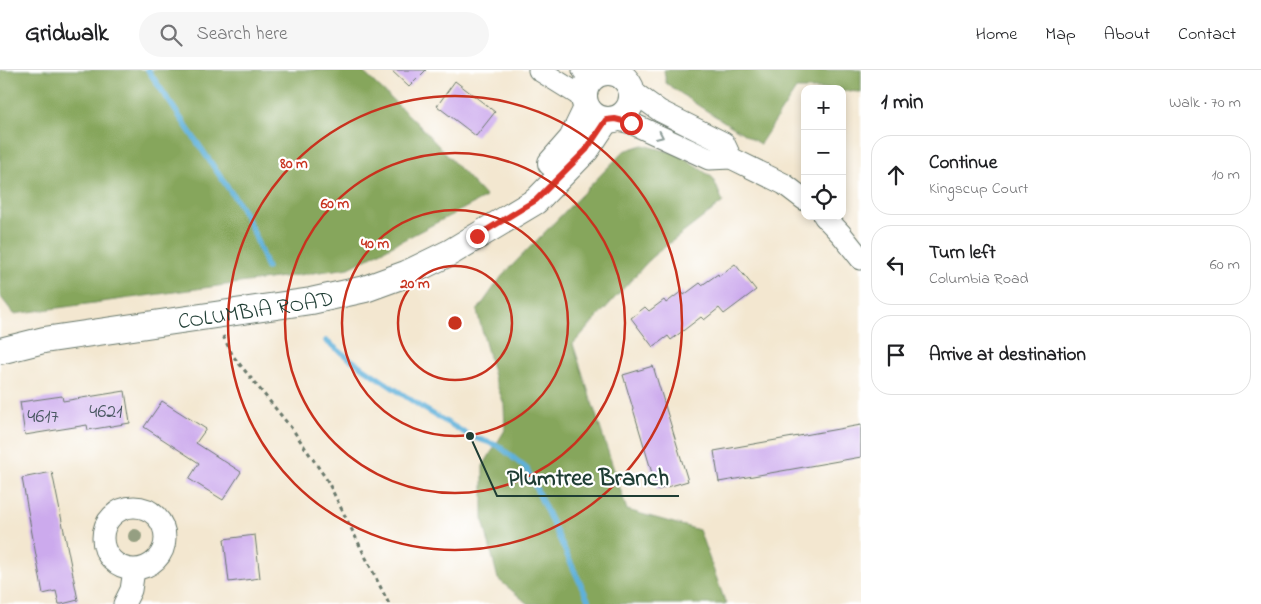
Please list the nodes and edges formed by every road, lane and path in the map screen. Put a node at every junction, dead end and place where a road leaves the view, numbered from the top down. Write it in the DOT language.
graph roads {
  1 [pos="539,70"];
  2 [pos="632,82"];
  3 [pos="597,92"];
  4 [pos="731,158"];
  5 [pos="801,197"];
  6 [pos="828,220"];
  7 [pos="861,259"];
  8 [pos="212,315"];
  9 [pos="0,351"];
  10 [pos="134,570"];
  11 [pos="124,604"];
  12 [pos="389,604"];
  1 -- 3 [label="street"];
  2 -- 3 [label="street"];
  2 -- 3 [label="street, COLUMBIA ROAD"];
  2 -- 4 [label="street"];
  3 -- 4 [label="street, one-way"];
  3 -- 8 [label="street, COLUMBIA ROAD"];
  4 -- 5 [label="street"];
  6 -- 7 [label="street"];
  8 -- 9 [label="street, COLUMBIA ROAD"];
  8 -- 12 [label="path"];
  10 -- 11 [label="street"];
}
